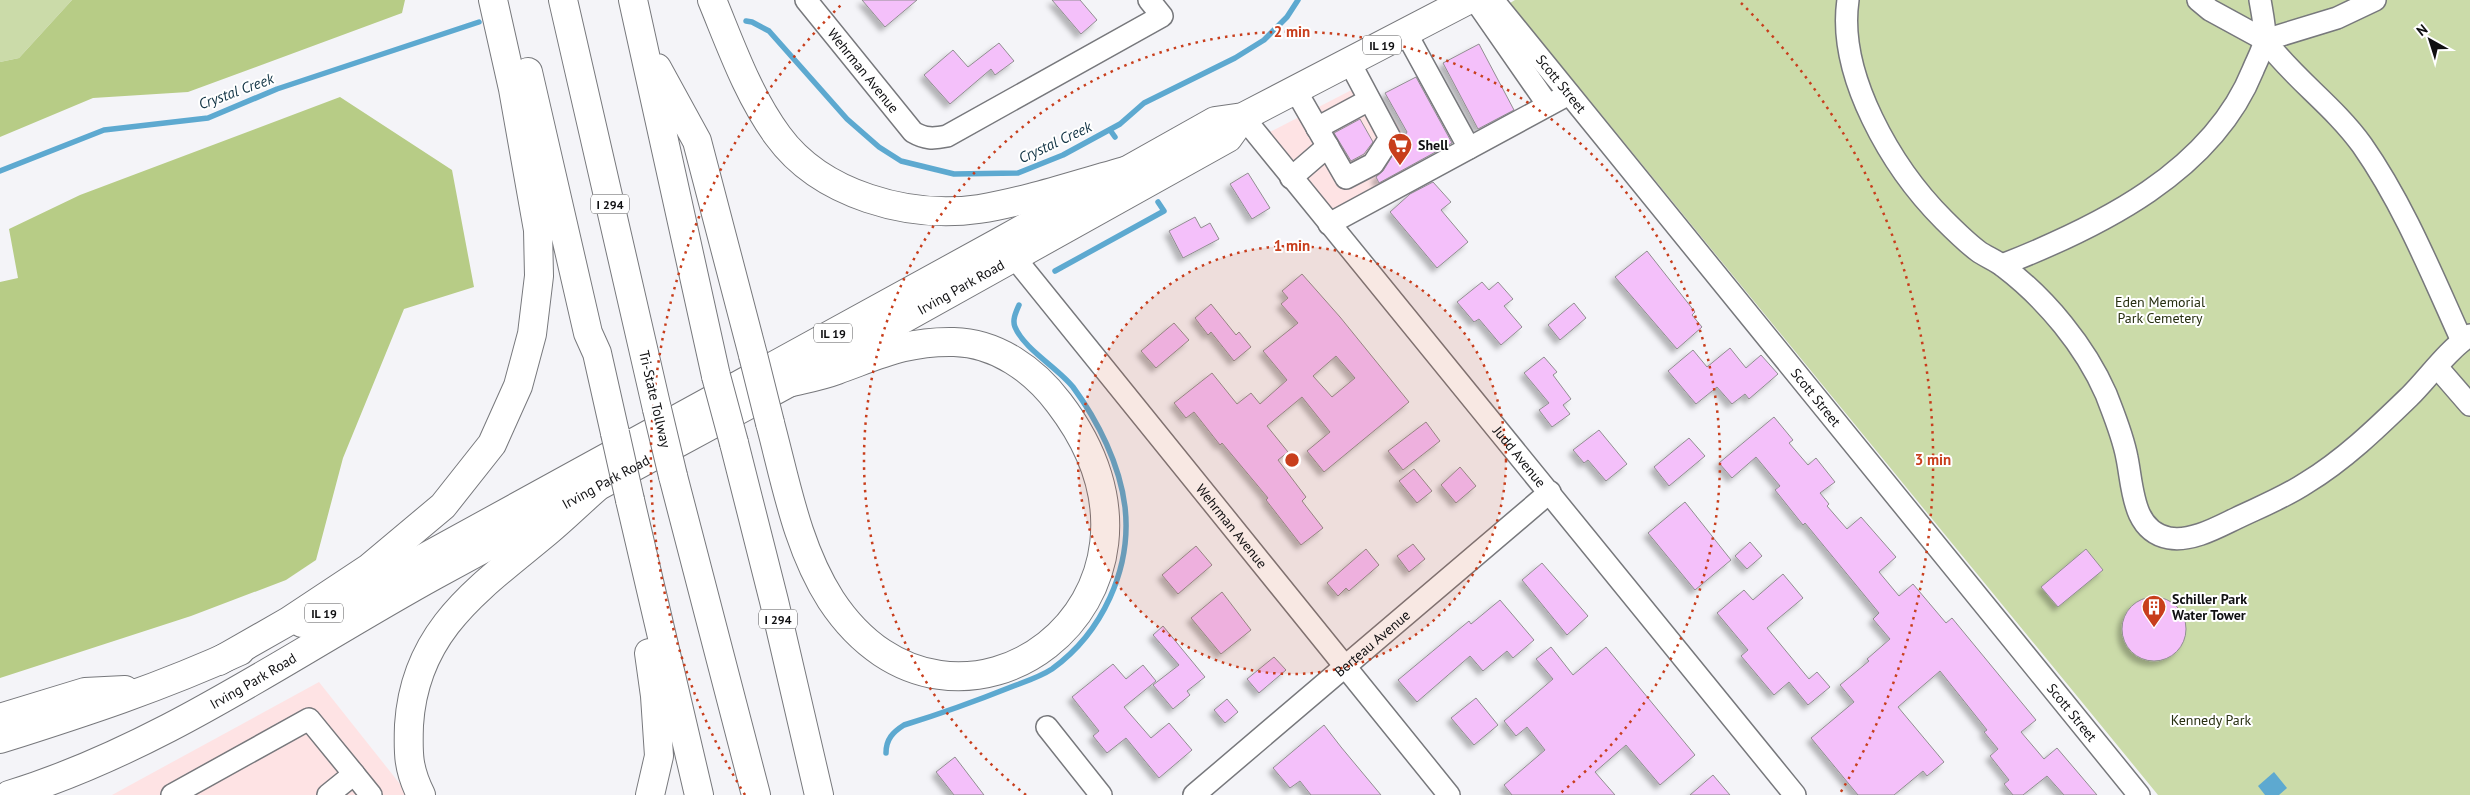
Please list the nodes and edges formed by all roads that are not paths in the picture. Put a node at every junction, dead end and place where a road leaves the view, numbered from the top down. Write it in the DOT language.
graph roads {
  1 [pos="493,0"];
  2 [pos="510,0"];
  3 [pos="563,0"];
  4 [pos="633,0"];
  5 [pos="712,0"];
  6 [pos="806,0"];
  7 [pos="1468,0"];
  8 [pos="1475,0"];
  9 [pos="1493,0"];
  10 [pos="1848,0"];
  11 [pos="2198,0"];
  12 [pos="2260,0"];
  13 [pos="2375,0"];
  14 [pos="1156,8"];
  15 [pos="1406,33"];
  16 [pos="641,38"];
  17 [pos="2265,40"];
  18 [pos="1350,62"];
  19 [pos="1296,91"];
  20 [pos="1569,94"];
  21 [pos="1369,100"];
  22 [pos="1548,105"];
  23 [pos="1243,117"];
  24 [pos="1323,137"];
  25 [pos="1469,148"];
  26 [pos="1129,170"];
  27 [pos="1291,178"];
  28 [pos="1329,224"];
  29 [pos="1014,257"];
  30 [pos="2002,265"];
  31 [pos="2466,338"];
  32 [pos="2437,367"];
  33 [pos="788,383"];
  34 [pos="2470,405"];
  35 [pos="595,489"];
  36 [pos="1550,492"];
  37 [pos="626,502"];
  38 [pos="219,661"];
  39 [pos="1344,667"];
  40 [pos="154,688"];
  41 [pos="0,718"];
  42 [pos="1047,727"];
  43 [pos="0,739"];
  44 [pos="354,774"];
  45 [pos="43,790"];
  46 [pos="9,795"];
  47 [pos="172,795"];
  48 [pos="328,795"];
  49 [pos="371,795"];
  50 [pos="421,795"];
  51 [pos="650,795"];
  52 [pos="699,795"];
  53 [pos="756,795"];
  54 [pos="819,795"];
  55 [pos="1102,795"];
  56 [pos="1194,795"];
  57 [pos="1449,795"];
  58 [pos="1795,795"];
  59 [pos="2139,795"];
  1 -- 38 [label="main road"];
  2 -- 37 [label="main road, bridge"];
  3 -- 53 [label="main road, Tri-State Tollway / I 294, bridge"];
  4 -- 16 [label="main road, I 294"];
  5 -- 26 [label="main road"];
  6 -- 14 [label="street, Wehrman Avenue"];
  7 -- 15 [label="main road, Irving Park Road / IL 19"];
  8 -- 22 [label="street"];
  9 -- 20 [label="street, Scott Street"];
  10 -- 30 [label="street"];
  11 -- 17 [label="street"];
  12 -- 17 [label="street"];
  13 -- 17 [label="street"];
  15 -- 18 [label="main road, Irving Park Road / IL 19"];
  15 -- 25 [label="street"];
  16 -- 33 [label="main road, bridge"];
  16 -- 54 [label="main road, I 294, bridge"];
  17 -- 30 [label="street"];
  17 -- 31 [label="street"];
  18 -- 19 [label="main road, Irving Park Road / IL 19"];
  18 -- 21 [label="street"];
  19 -- 23 [label="main road, Irving Park Road / IL 19"];
  19 -- 24 [label="street"];
  20 -- 22 [label="street"];
  20 -- 59 [label="street, Scott Street"];
  21 -- 24 [label="street"];
  21 -- 24 [label="street"];
  22 -- 25 [label="street"];
  23 -- 26 [label="main road, Irving Park Road / IL 19"];
  23 -- 27 [label="street, Judd Avenue"];
  23 -- 29 [label="main road, Irving Park Road / IL 19"];
  24 -- 27 [label="street"];
  25 -- 28 [label="street"];
  26 -- 38 [label="main road, Irving Park Road / IL 19"];
  27 -- 28 [label="street, Judd Avenue"];
  28 -- 36 [label="street, Judd Avenue"];
  29 -- 33 [label="main road, Irving Park Road / IL 19"];
  29 -- 39 [label="street, Wehrman Avenue"];
  30 -- 32 [label="street"];
  31 -- 32 [label="street"];
  32 -- 34 [label="street"];
  33 -- 35 [label="main road, Irving Park Road / IL 19"];
  35 -- 45 [label="main road, Irving Park Road / IL 19"];
  35 -- 50 [label="main road"];
  36 -- 39 [label="street, Berteau Avenue"];
  36 -- 58 [label="street, Judd Avenue"];
  37 -- 51 [label="main road"];
  37 -- 52 [label="main road"];
  38 -- 40 [label="main road, Irving Park Road / IL 19"];
  39 -- 56 [label="street, Berteau Avenue"];
  39 -- 57 [label="street, Wehrman Avenue"];
  40 -- 41 [label="main road"];
  40 -- 43 [label="main road, Irving Park Road / IL 19"];
  42 -- 55 [label="street"];
  44 -- 47 [label="street"];
  44 -- 48 [label="street"];
  44 -- 49 [label="street"];
  45 -- 46 [label="main road, Irving Park Road / IL 19"];
}
